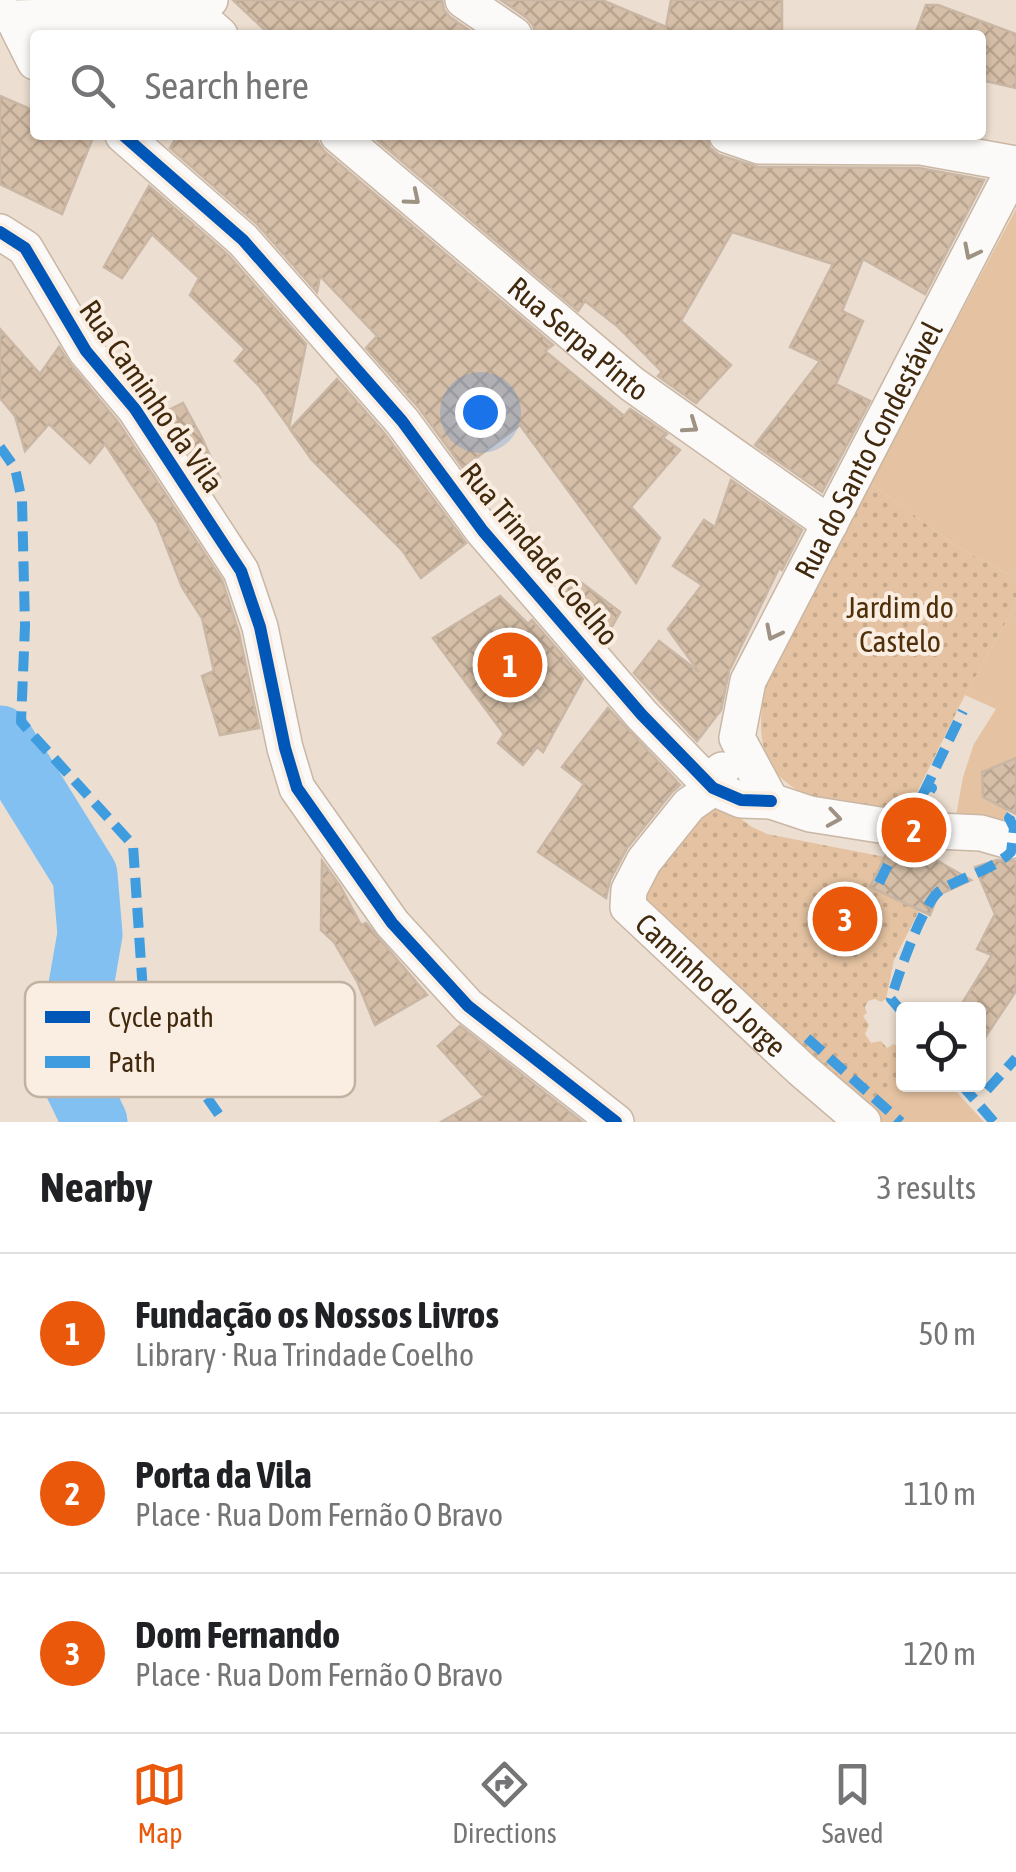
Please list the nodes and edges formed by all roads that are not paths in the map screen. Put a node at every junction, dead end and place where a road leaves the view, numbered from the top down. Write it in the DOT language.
graph roads {
  1 [pos="463,0"];
  2 [pos="6,15"];
  3 [pos="209,16"];
  4 [pos="507,30"];
  5 [pos="30,54"];
  6 [pos="130,140"];
  7 [pos="344,140"];
  8 [pos="742,140"];
  9 [pos="1016,164"];
  10 [pos="0,232"];
  11 [pos="830,524"];
  12 [pos="737,738"];
  13 [pos="713,788"];
  14 [pos="771,801"];
  15 [pos="1009,840"];
  16 [pos="604,1113"];
  17 [pos="862,1122"];
  1 -- 4 [label="street"];
  2 -- 3 [label="street"];
  2 -- 5 [label="street"];
  6 -- 13 [label="street, Rua Trindade Coelho"];
  7 -- 11 [label="street, Rua Serpa Pínto, one-way"];
  8 -- 9 [label="street"];
  9 -- 11 [label="street, Rua do Santo Condestável, one-way"];
  10 -- 16 [label="street, Rua Caminho da Vila"];
  11 -- 12 [label="street, Rua do Santo Condestável, one-way"];
  12 -- 13 [label="street, Rua do Santo Condestável"];
  12 -- 14 [label="street"];
  13 -- 14 [label="street"];
  13 -- 17 [label="street, Caminho do Jorge"];
  14 -- 15 [label="street, one-way"];
}
